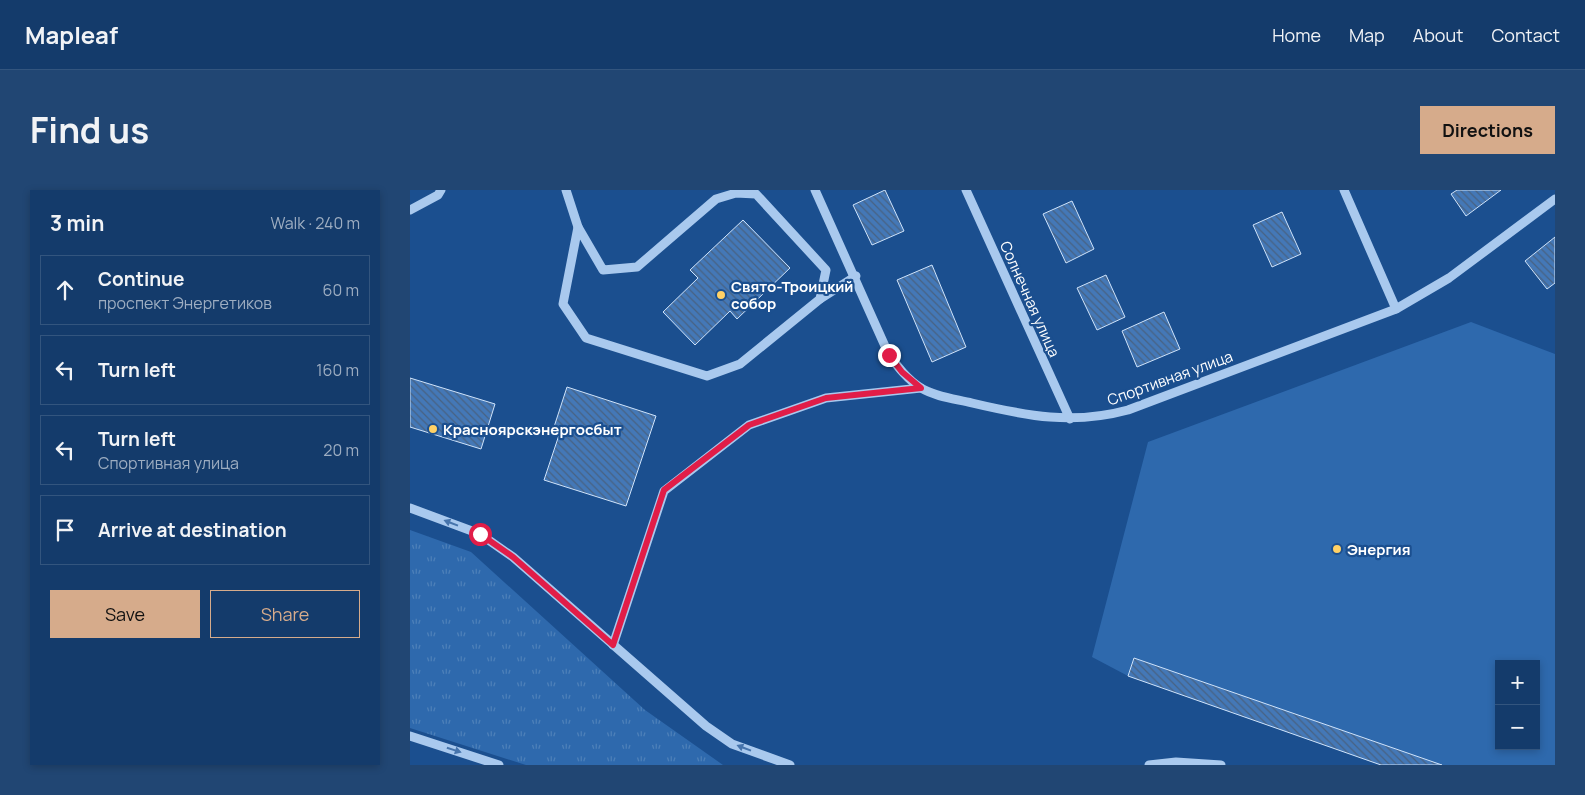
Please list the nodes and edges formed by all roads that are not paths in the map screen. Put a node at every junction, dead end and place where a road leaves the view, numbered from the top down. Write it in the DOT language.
graph roads {
  1 [pos="441,190"];
  2 [pos="566,190"];
  3 [pos="815,190"];
  4 [pos="966,190"];
  5 [pos="1344,190"];
  6 [pos="1555,199"];
  7 [pos="410,210"];
  8 [pos="578,227"];
  9 [pos="856,276"];
  10 [pos="820,299"];
  11 [pos="1396,308"];
  12 [pos="921,388"];
  13 [pos="1070,418"];
  14 [pos="410,508"];
  15 [pos="613,645"];
  16 [pos="410,736"];
  17 [pos="499,765"];
  18 [pos="790,765"];
  19 [pos="1150,765"];
  20 [pos="1221,765"];
  1 -- 7 [label="street"];
  2 -- 8 [label="street"];
  3 -- 9 [label="street, Спортивная улица"];
  4 -- 13 [label="street, Солнечная улица"];
  5 -- 11 [label="street"];
  6 -- 11 [label="street, Спортивная улица"];
  8 -- 10 [label="street"];
  8 -- 10 [label="street"];
  9 -- 10 [label="street"];
  9 -- 12 [label="street, Спортивная улица"];
  11 -- 13 [label="street, Спортивная улица"];
  12 -- 13 [label="street, Спортивная улица"];
  12 -- 15 [label="street"];
  15 -- 14 [label="street, one-way"];
  18 -- 15 [label="street, one-way"];
  16 -- 17 [label="street, one-way"];
  19 -- 20 [label="street"];
}
